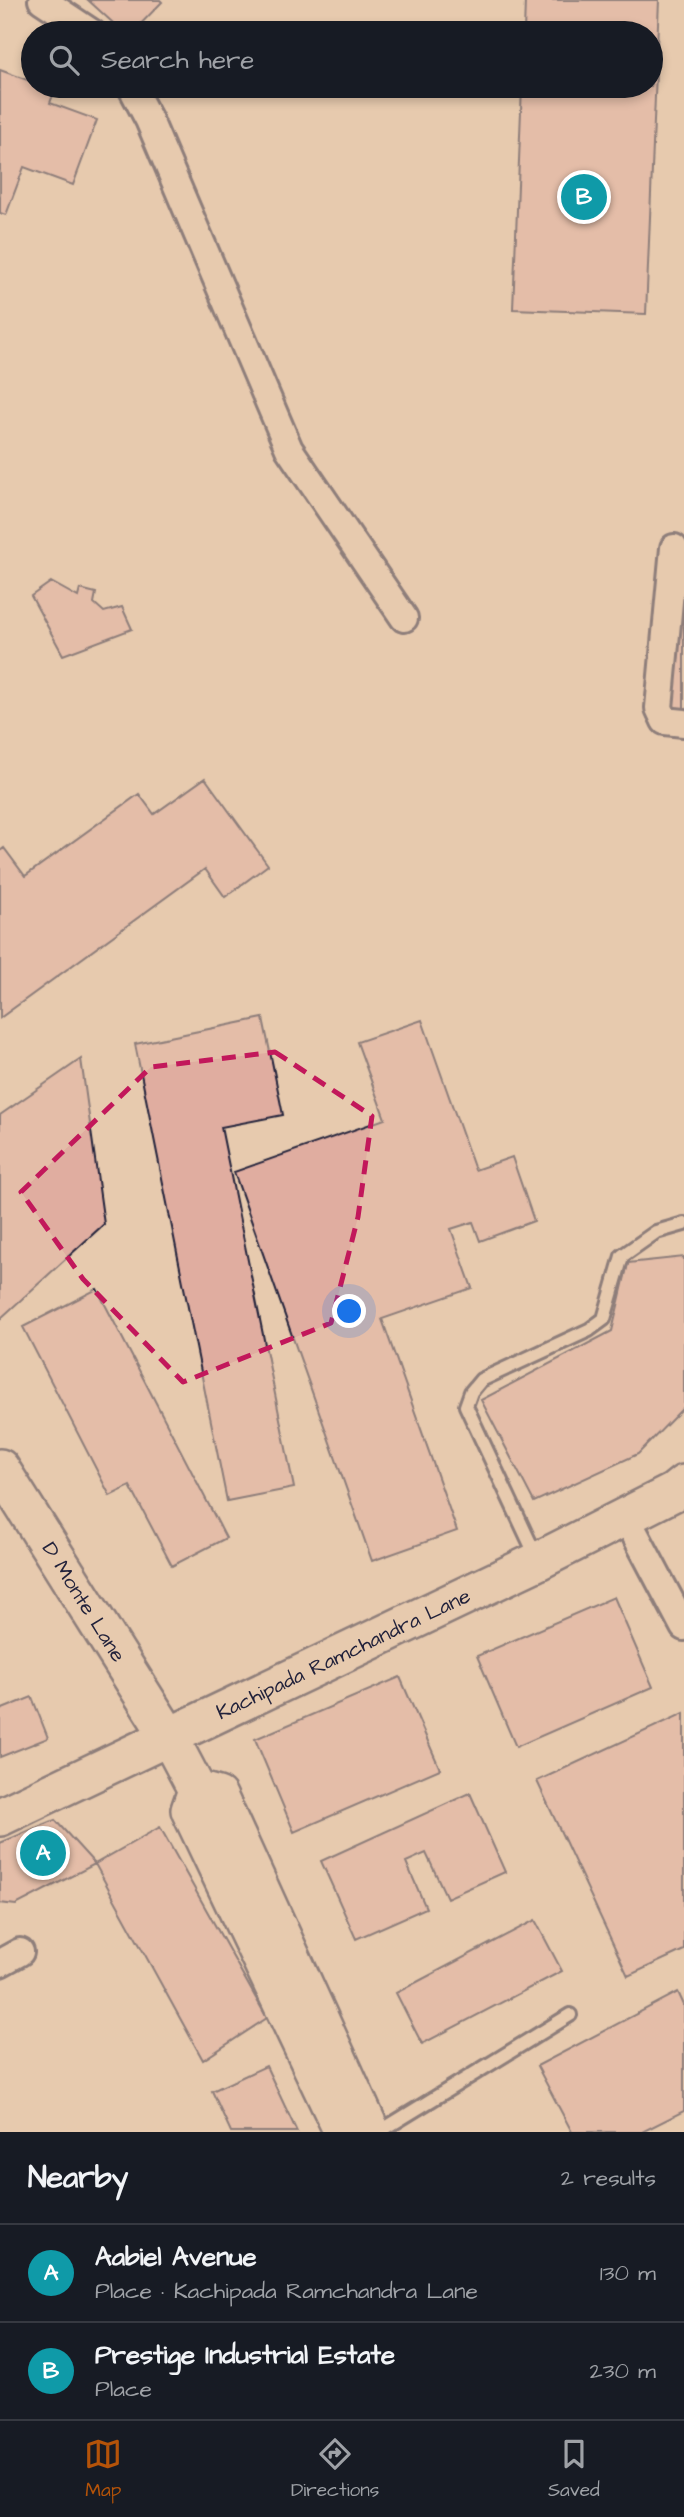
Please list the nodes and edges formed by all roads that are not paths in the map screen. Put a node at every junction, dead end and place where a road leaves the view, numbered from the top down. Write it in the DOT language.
graph roads {
  1 [pos="42,0"];
  2 [pos="74,21"];
  3 [pos="137,98"];
  4 [pos="670,548"];
  5 [pos="404,618"];
  6 [pos="684,723"];
  7 [pos="684,1224"];
  8 [pos="0,1468"];
  9 [pos="684,1484"];
  10 [pos="626,1517"];
  11 [pos="538,1561"];
  12 [pos="684,1627"];
  13 [pos="168,1735"];
  14 [pos="197,1790"];
  15 [pos="0,1817"];
  16 [pos="570,2015"];
  17 [pos="343,2132"];
  18 [pos="371,2132"];
  19 [pos="379,2132"];
  1 -- 2 [label="street"];
  3 -- 5 [label="street"];
  4 -- 6 [label="street"];
  7 -- 11 [label="lane"];
  8 -- 13 [label="street, D Monte Lane"];
  9 -- 10 [label="street, Kachipada Ramchandra Lane"];
  10 -- 11 [label="street, Kachipada Ramchandra Lane"];
  10 -- 12 [label="street"];
  11 -- 13 [label="street, Kachipada Ramchandra Lane"];
  13 -- 14 [label="street, D Monte Lane"];
  13 -- 15 [label="street, Kachipada Ramchandra Lane"];
  14 -- 17 [label="street"];
  14 -- 18 [label="street"];
  16 -- 19 [label="lane"];
}
